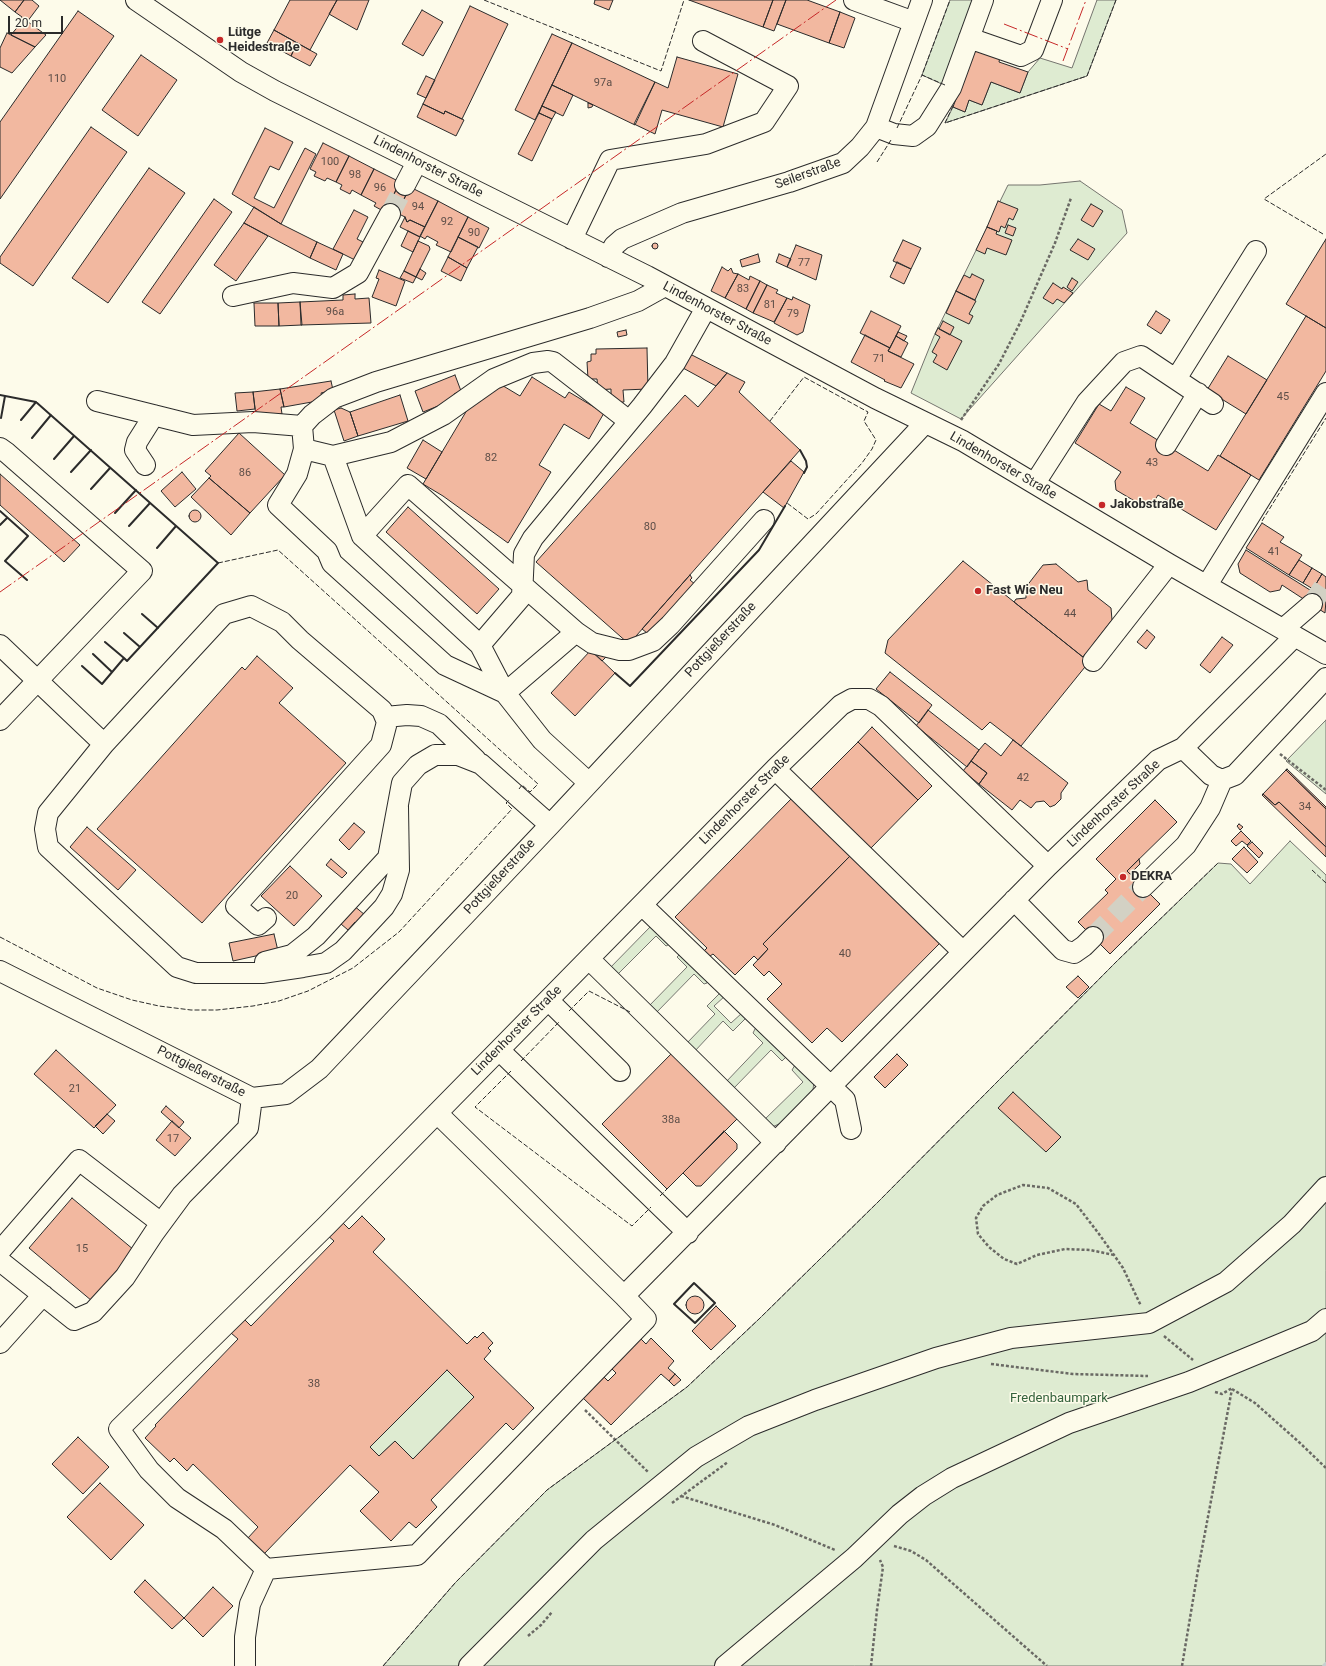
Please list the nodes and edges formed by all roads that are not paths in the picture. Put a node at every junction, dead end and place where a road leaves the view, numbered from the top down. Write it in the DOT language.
graph roads {
  1 [pos="136,0"];
  2 [pos="854,0"];
  3 [pos="922,0"];
  4 [pos="983,0"];
  5 [pos="1052,0"];
  6 [pos="914,22"];
  7 [pos="969,38"];
  8 [pos="703,41"];
  9 [pos="876,126"];
  10 [pos="417,162"];
  11 [pos="405,185"];
  12 [pos="390,214"];
  13 [pos="572,239"];
  14 [pos="1256,250"];
  15 [pos="608,257"];
  16 [pos="665,286"];
  17 [pos="233,296"];
  18 [pos="706,308"];
  19 [pos="1176,379"];
  20 [pos="1326,393"];
  21 [pos="97,402"];
  22 [pos="154,415"];
  23 [pos="629,420"];
  24 [pos="925,423"];
  25 [pos="302,426"];
  26 [pos="1166,445"];
  27 [pos="0,448"];
  28 [pos="304,450"];
  29 [pos="333,456"];
  30 [pos="145,465"];
  31 [pos="1035,483"];
  32 [pos="764,520"];
  33 [pos="362,536"];
  34 [pos="1169,564"];
  35 [pos="523,585"];
  36 [pos="1207,585"];
  37 [pos="1312,604"];
  38 [pos="576,632"];
  39 [pos="1289,632"];
  40 [pos="480,645"];
  41 [pos="0,646"];
  42 [pos="1326,654"];
  43 [pos="1093,661"];
  44 [pos="1326,678"];
  45 [pos="38,681"];
  46 [pos="504,693"];
  47 [pos="385,717"];
  48 [pos="0,720"];
  49 [pos="104,744"];
  50 [pos="1183,748"];
  51 [pos="481,764"];
  52 [pos="775,769"];
  53 [pos="1222,780"];
  54 [pos="588,782"];
  55 [pos="398,807"];
  56 [pos="550,825"];
  57 [pos="1048,866"];
  58 [pos="1144,887"];
  59 [pos="1014,900"];
  60 [pos="642,905"];
  61 [pos="266,918"];
  62 [pos="1093,937"];
  63 [pos="963,952"];
  64 [pos="589,959"];
  65 [pos="0,971"];
  66 [pos="212,974"];
  67 [pos="548,1000"];
  68 [pos="499,1050"];
  69 [pos="620,1072"];
  70 [pos="832,1086"];
  71 [pos="252,1098"];
  72 [pos="437,1113"];
  73 [pos="851,1129"];
  74 [pos="776,1143"];
  75 [pos="1326,1187"];
  76 [pos="161,1223"];
  77 [pos="688,1233"];
  78 [pos="0,1251"];
  79 [pos="0,1260"];
  80 [pos="43,1295"];
  81 [pos="624,1296"];
  82 [pos="1326,1319"];
  83 [pos="0,1343"];
  84 [pos="266,1569"];
  85 [pos="245,1666"];
  86 [pos="468,1666"];
  87 [pos="725,1666"];
  1 -- 10 [label="street, Lindenhorster Straße"];
  2 -- 6 [label="street"];
  3 -- 6 [label="street, Seilerstraße"];
  4 -- 7 [label="street"];
  5 -- 7 [label="street"];
  6 -- 9 [label="street, Seilerstraße"];
  7 -- 9 [label="street"];
  8 -- 13 [label="street"];
  9 -- 15 [label="street, Seilerstraße"];
  10 -- 11 [label="street"];
  10 -- 13 [label="street, Lindenhorster Straße"];
  12 -- 17 [label="street"];
  13 -- 15 [label="street, Lindenhorster Straße"];
  14 -- 19 [label="street"];
  15 -- 16 [label="street, Lindenhorster Straße"];
  16 -- 18 [label="street, Lindenhorster Straße"];
  16 -- 25 [label="street"];
  18 -- 23 [label="street"];
  18 -- 24 [label="street, Lindenhorster Straße"];
  19 -- 26 [label="street"];
  19 -- 31 [label="street"];
  20 -- 36 [label="street"];
  21 -- 22 [label="street"];
  22 -- 25 [label="street"];
  22 -- 30 [label="street"];
  23 -- 29 [label="street"];
  23 -- 35 [label="street"];
  24 -- 31 [label="street, Lindenhorster Straße"];
  24 -- 54 [label="street, Pottgießerstraße"];
  25 -- 28 [label="street"];
  27 -- 45 [label="street"];
  28 -- 29 [label="street"];
  28 -- 46 [label="street"];
  29 -- 33 [label="street"];
  31 -- 34 [label="street, Lindenhorster Straße"];
  32 -- 38 [label="street"];
  33 -- 35 [label="street"];
  33 -- 40 [label="street"];
  34 -- 36 [label="street, Lindenhorster Straße"];
  34 -- 43 [label="street"];
  35 -- 38 [label="street"];
  35 -- 40 [label="street"];
  36 -- 39 [label="street, Lindenhorster Straße"];
  37 -- 39 [label="street"];
  38 -- 46 [label="street"];
  39 -- 42 [label="street, Lindenhorster Straße"];
  39 -- 50 [label="street, Lindenhorster Straße"];
  40 -- 46 [label="street"];
  41 -- 45 [label="street"];
  44 -- 53 [label="street"];
  45 -- 48 [label="street"];
  45 -- 49 [label="street"];
  46 -- 54 [label="street"];
  47 -- 49 [label="street"];
  47 -- 51 [label="street"];
  47 -- 61 [label="street"];
  49 -- 66 [label="street"];
  50 -- 53 [label="street"];
  50 -- 57 [label="street, Lindenhorster Straße"];
  51 -- 55 [label="street"];
  51 -- 56 [label="street"];
  52 -- 57 [label="street, Lindenhorster Straße"];
  52 -- 60 [label="street, Lindenhorster Straße"];
  52 -- 63 [label="street"];
  53 -- 58 [label="street"];
  54 -- 56 [label="street, Pottgießerstraße"];
  55 -- 66 [label="street"];
  55 -- 66 [label="street"];
  56 -- 71 [label="street, Pottgießerstraße"];
  57 -- 59 [label="street, Lindenhorster Straße"];
  59 -- 62 [label="street"];
  59 -- 63 [label="street, Lindenhorster Straße"];
  60 -- 64 [label="street, Lindenhorster Straße"];
  60 -- 70 [label="street"];
  63 -- 70 [label="street, Lindenhorster Straße"];
  64 -- 67 [label="street, Lindenhorster Straße"];
  64 -- 74 [label="street"];
  65 -- 71 [label="street, Pottgießerstraße"];
  67 -- 68 [label="street, Lindenhorster Straße"];
  67 -- 69 [label="street"];
  68 -- 72 [label="street, Lindenhorster Straße"];
  68 -- 77 [label="street"];
  70 -- 73 [label="street"];
  70 -- 74 [label="street, Lindenhorster Straße"];
  71 -- 76 [label="street"];
  72 -- 81 [label="street"];
  72 -- 84 [label="street, Lindenhorster Straße"];
  74 -- 77 [label="street, Lindenhorster Straße"];
  75 -- 86 [label="street"];
  76 -- 78 [label="street"];
  76 -- 80 [label="street"];
  77 -- 81 [label="street, Lindenhorster Straße"];
  79 -- 80 [label="street"];
  80 -- 83 [label="street"];
  81 -- 84 [label="street"];
  82 -- 87 [label="street"];
  84 -- 85 [label="street"];
}
